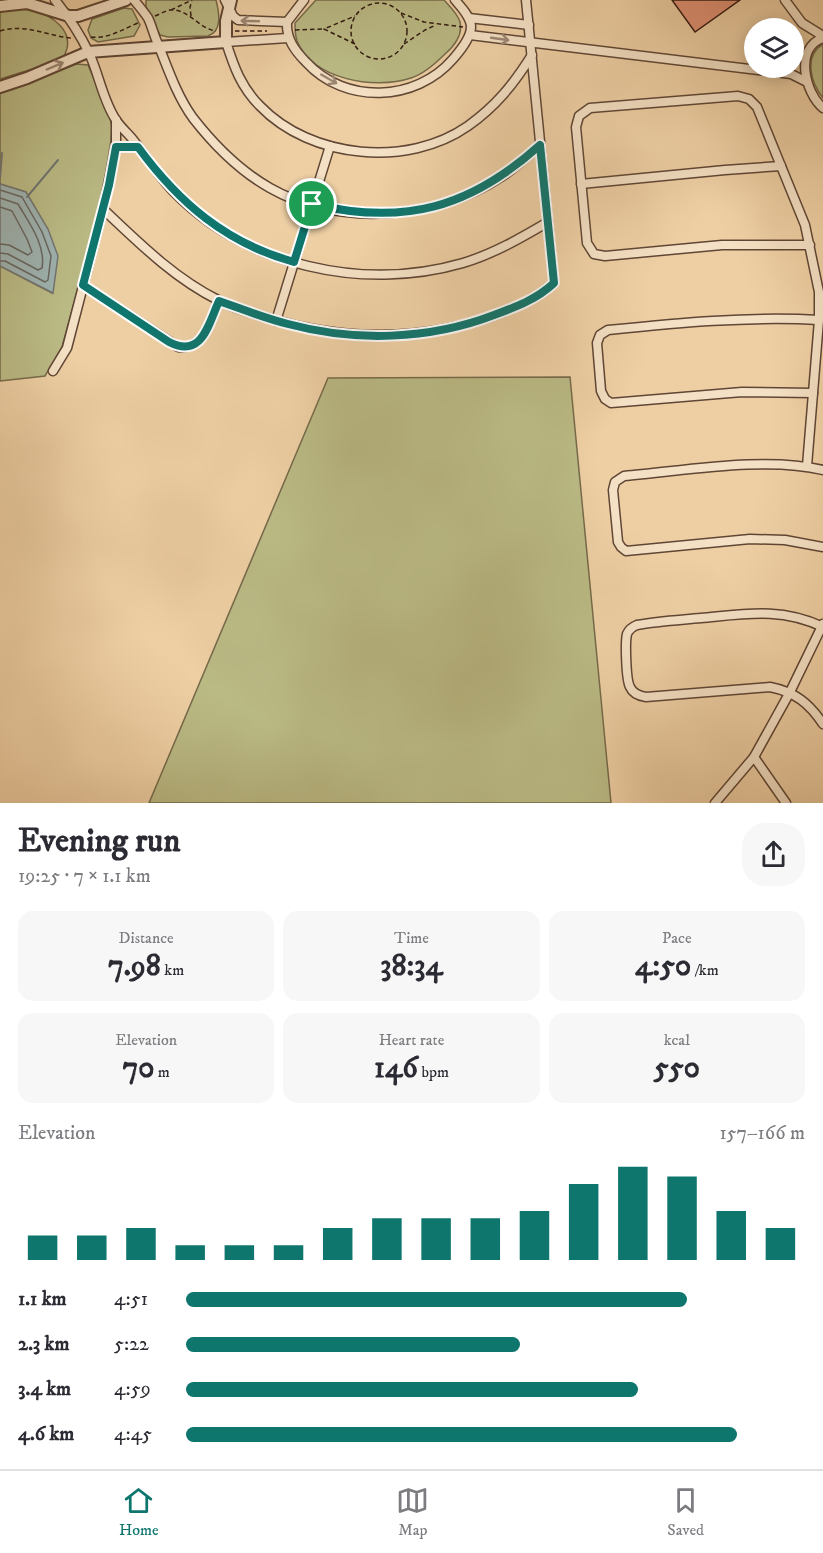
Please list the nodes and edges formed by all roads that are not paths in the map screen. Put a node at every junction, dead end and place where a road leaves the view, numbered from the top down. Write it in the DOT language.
graph roads {
  1 [pos="55,0"];
  2 [pos="126,0"];
  3 [pos="134,0"];
  4 [pos="304,0"];
  5 [pos="455,0"];
  6 [pos="526,0"];
  7 [pos="785,0"];
  8 [pos="28,2"];
  9 [pos="228,2"];
  10 [pos="0,6"];
  11 [pos="69,16"];
  12 [pos="469,18"];
  13 [pos="798,18"];
  14 [pos="804,24"];
  15 [pos="529,26"];
  16 [pos="804,27"];
  17 [pos="287,30"];
  18 [pos="470,35"];
  19 [pos="225,37"];
  20 [pos="823,37"];
  21 [pos="530,43"];
  22 [pos="813,45"];
  23 [pos="159,46"];
  24 [pos="88,52"];
  25 [pos="531,55"];
  26 [pos="744,68"];
  27 [pos="805,69"];
  28 [pos="799,78"];
  29 [pos="807,82"];
  30 [pos="0,87"];
  31 [pos="823,108"];
  32 [pos="116,120"];
  33 [pos="540,145"];
  34 [pos="330,146"];
  35 [pos="116,147"];
  36 [pos="138,147"];
  37 [pos="781,166"];
  38 [pos="581,184"];
  39 [pos="312,204"];
  40 [pos="104,209"];
  41 [pos="548,222"];
  42 [pos="810,245"];
  43 [pos="294,262"];
  44 [pos="83,285"];
  45 [pos="219,301"];
  46 [pos="819,320"];
  47 [pos="276,321"];
  48 [pos="53,372"];
  49 [pos="813,393"];
  50 [pos="807,466"];
  51 [pos="823,470"];
  52 [pos="823,547"];
  53 [pos="823,625"];
  54 [pos="790,692"];
  55 [pos="823,724"];
  56 [pos="754,757"];
  57 [pos="715,803"];
  58 [pos="786,803"];
  1 -- 11 [label="street"];
  2 -- 11 [label="street"];
  3 -- 23 [label="street"];
  4 -- 17 [label="street"];
  5 -- 12 [label="street"];
  6 -- 15 [label="street"];
  7 -- 13 [label="street"];
  8 -- 10 [label="street"];
  8 -- 11 [label="street"];
  17 -- 9 [label="street, one-way"];
  9 -- 19 [label="street"];
  11 -- 24 [label="street"];
  12 -- 15 [label="street"];
  12 -- 18 [label="street"];
  14 -- 20 [label="street"];
  15 -- 21 [label="street"];
  16 -- 22 [label="street"];
  17 -- 18 [label="street, one-way"];
  17 -- 19 [label="street"];
  18 -- 21 [label="street, one-way"];
  19 -- 23 [label="street"];
  19 -- 34 [label="street"];
  20 -- 22 [label="street"];
  21 -- 25 [label="street"];
  21 -- 26 [label="street"];
  22 -- 27 [label="street"];
  23 -- 24 [label="street"];
  23 -- 39 [label="street"];
  30 -- 24 [label="street, one-way"];
  24 -- 32 [label="street"];
  25 -- 33 [label="street"];
  25 -- 34 [label="street"];
  27 -- 29 [label="street"];
  28 -- 29 [label="street"];
  29 -- 31 [label="street"];
  32 -- 35 [label="street"];
  32 -- 36 [label="street"];
  33 -- 39 [label="street"];
  33 -- 41 [label="street"];
  34 -- 39 [label="street"];
  35 -- 36 [label="street"];
  35 -- 40 [label="street"];
  36 -- 43 [label="street"];
  37 -- 38 [label="street"];
  37 -- 38 [label="street"];
  37 -- 42 [label="street"];
  38 -- 42 [label="street"];
  39 -- 43 [label="street"];
  40 -- 44 [label="street"];
  40 -- 45 [label="street"];
  41 -- 43 [label="street"];
  41 -- 47 [label="street"];
  42 -- 46 [label="street"];
  43 -- 47 [label="street"];
  44 -- 45 [label="street"];
  44 -- 48 [label="street"];
  45 -- 47 [label="street"];
  46 -- 49 [label="street"];
  46 -- 49 [label="street"];
  49 -- 50 [label="street"];
  50 -- 51 [label="street"];
  50 -- 52 [label="street"];
  53 -- 54 [label="street"];
  53 -- 54 [label="street"];
  54 -- 55 [label="street"];
  54 -- 56 [label="street"];
  56 -- 57 [label="street"];
  56 -- 58 [label="street"];
}
